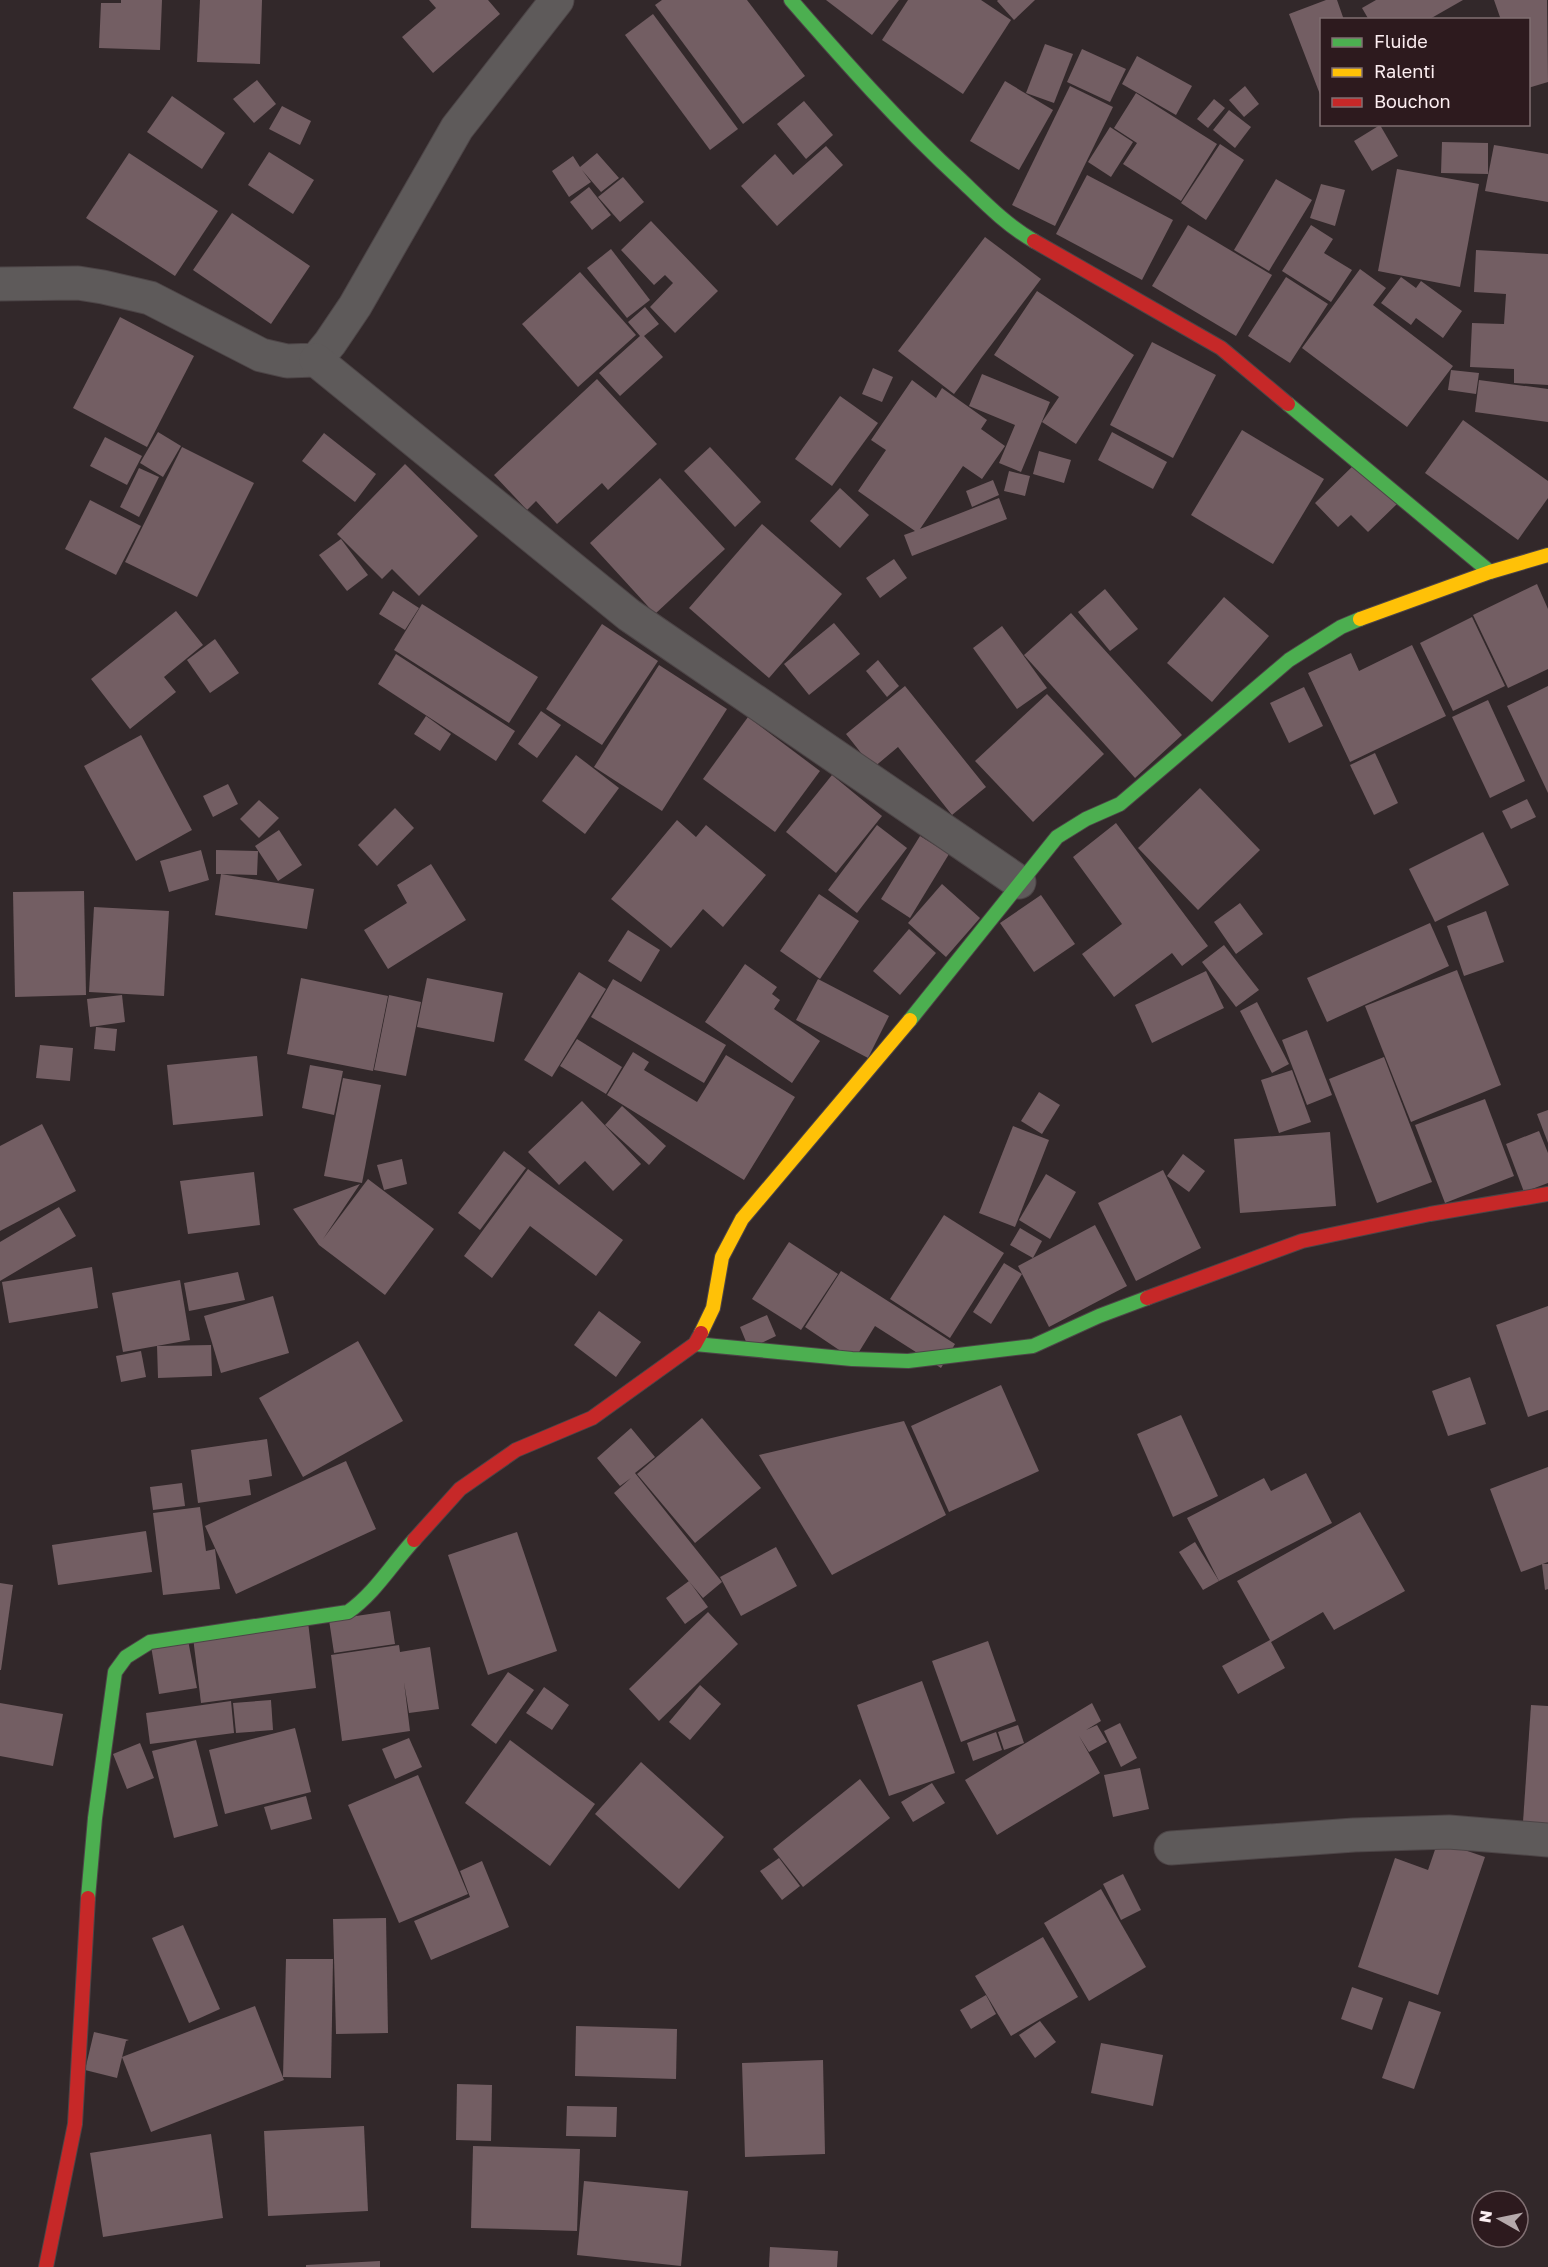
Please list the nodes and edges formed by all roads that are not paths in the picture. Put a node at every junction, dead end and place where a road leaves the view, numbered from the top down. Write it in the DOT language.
graph roads {
  1 [pos="557,0"];
  2 [pos="791,0"];
  3 [pos="0,284"];
  4 [pos="316,360"];
  5 [pos="1548,555"];
  6 [pos="1490,572"];
  7 [pos="1019,882"];
  8 [pos="1548,1194"];
  9 [pos="695,1344"];
  10 [pos="1548,1840"];
  11 [pos="1171,1848"];
  12 [pos="46,2267"];
  1 -- 4 [label="street"];
  2 -- 6 [label="street"];
  3 -- 4 [label="street"];
  4 -- 7 [label="street"];
  5 -- 6 [label="street"];
  6 -- 7 [label="street"];
  7 -- 9 [label="street"];
  8 -- 9 [label="street"];
  9 -- 12 [label="street"];
  10 -- 11 [label="street"];
}
